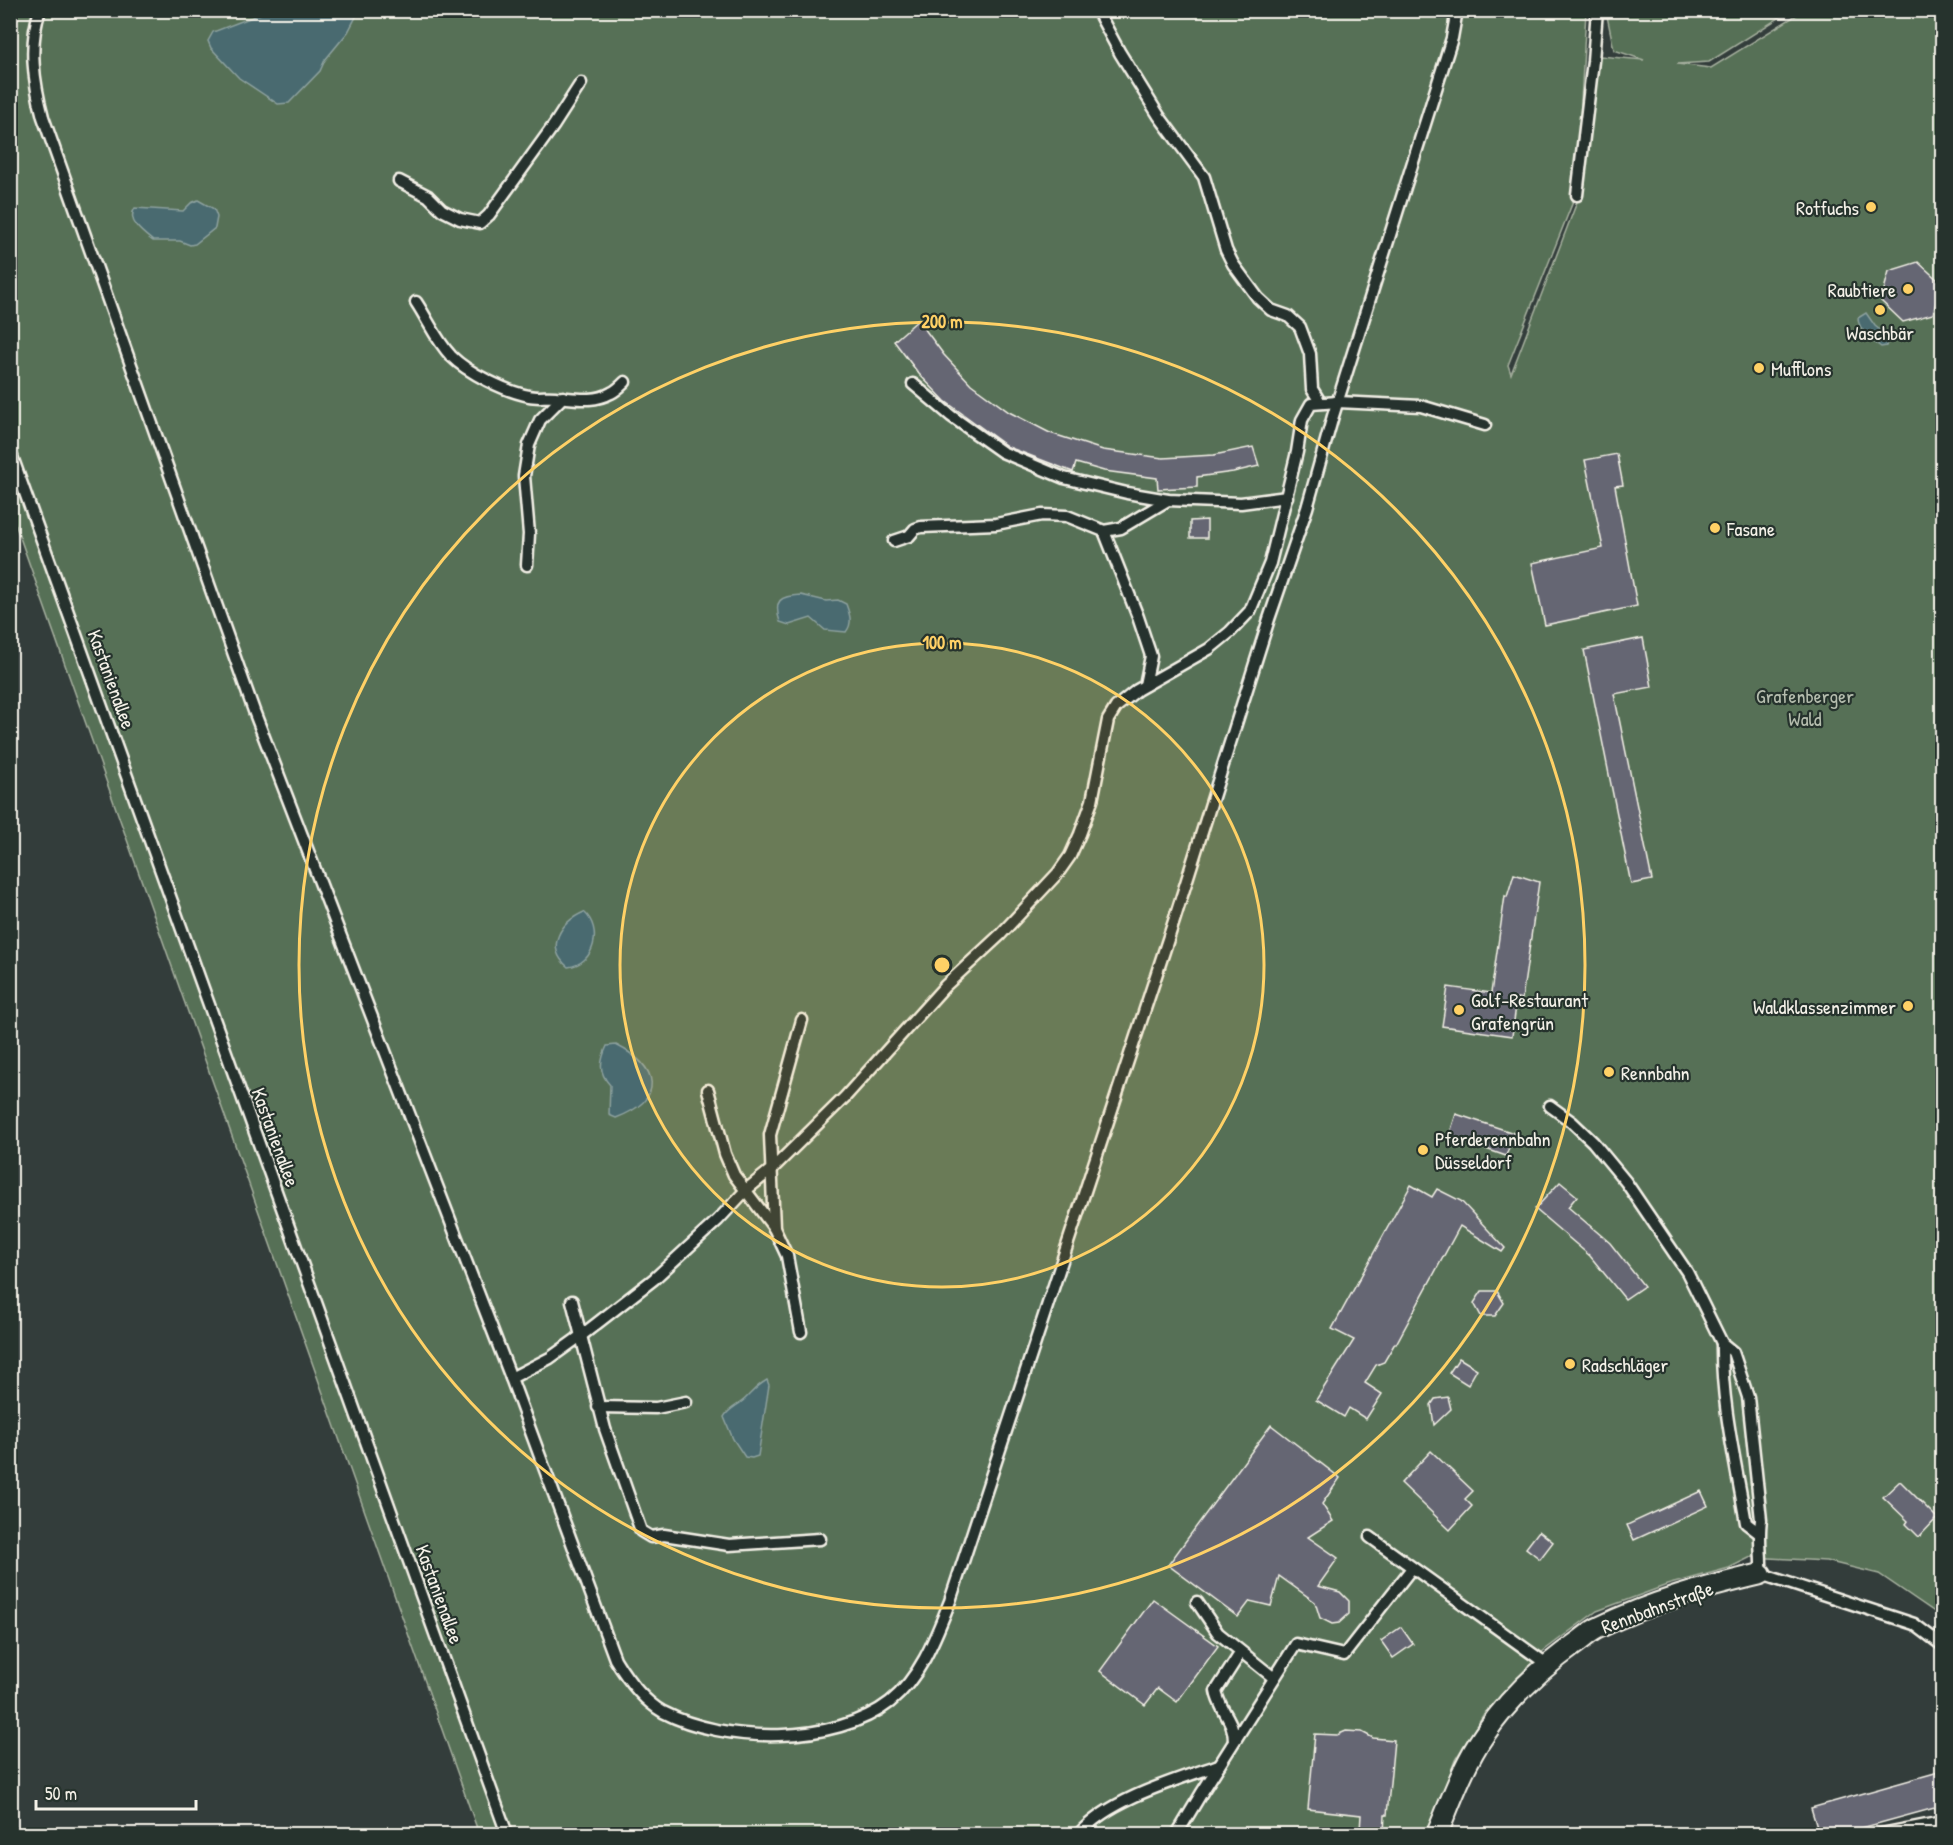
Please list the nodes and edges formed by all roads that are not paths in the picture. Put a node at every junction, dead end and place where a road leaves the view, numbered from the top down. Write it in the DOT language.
graph roads {
  1 [pos="40,10"];
  2 [pos="1097,10"];
  3 [pos="1457,10"];
  4 [pos="1597,10"];
  5 [pos="581,83"];
  6 [pos="399,181"];
  7 [pos="1577,195"];
  8 [pos="416,302"];
  9 [pos="626,382"];
  10 [pos="913,384"];
  11 [pos="563,397"];
  12 [pos="1320,402"];
  13 [pos="1338,402"];
  14 [pos="1485,425"];
  15 [pos="10,451"];
  16 [pos="1287,497"];
  17 [pos="1168,500"];
  18 [pos="1104,531"];
  19 [pos="894,541"];
  20 [pos="527,564"];
  21 [pos="1145,685"];
  22 [pos="802,1020"];
  23 [pos="708,1090"];
  24 [pos="1550,1106"];
  25 [pos="772,1169"];
  26 [pos="746,1190"];
  27 [pos="774,1228"];
  28 [pos="572,1301"];
  29 [pos="801,1332"];
  30 [pos="582,1335"];
  31 [pos="1722,1343"];
  32 [pos="511,1378"];
  33 [pos="686,1402"];
  34 [pos="598,1407"];
  35 [pos="1759,1533"];
  36 [pos="1370,1537"];
  37 [pos="820,1539"];
  38 [pos="1412,1568"];
  39 [pos="1761,1574"];
  40 [pos="1197,1602"];
  41 [pos="1942,1645"];
  42 [pos="1241,1652"];
  43 [pos="1548,1665"];
  44 [pos="1274,1678"];
  45 [pos="1234,1741"];
  46 [pos="1219,1765"];
  47 [pos="1942,1822"];
  48 [pos="507,1834"];
  49 [pos="1079,1834"];
  50 [pos="1178,1834"];
  51 [pos="1437,1834"];
  52 [pos="1881,1834"];
  1 -- 32 [label="lane"];
  2 -- 12 [label="lane"];
  3 -- 13 [label="lane"];
  4 -- 7 [label="lane"];
  5 -- 6 [label="lane"];
  8 -- 11 [label="lane"];
  9 -- 11 [label="lane"];
  10 -- 17 [label="lane"];
  11 -- 20 [label="lane"];
  12 -- 13 [label="lane"];
  12 -- 16 [label="lane"];
  13 -- 14 [label="lane"];
  13 -- 32 [label="lane"];
  15 -- 48 [label="lane, Kastanienallee"];
  16 -- 17 [label="lane"];
  16 -- 21 [label="lane"];
  17 -- 18 [label="lane"];
  18 -- 19 [label="lane"];
  18 -- 21 [label="lane"];
  21 -- 25 [label="lane"];
  22 -- 25 [label="lane"];
  23 -- 26 [label="lane"];
  24 -- 31 [label="lane"];
  25 -- 26 [label="lane"];
  25 -- 27 [label="lane"];
  26 -- 27 [label="lane"];
  26 -- 30 [label="lane"];
  27 -- 29 [label="lane"];
  28 -- 30 [label="lane"];
  30 -- 32 [label="lane"];
  30 -- 34 [label="lane"];
  31 -- 35 [label="lane"];
  31 -- 35 [label="lane"];
  33 -- 34 [label="lane"];
  34 -- 37 [label="lane"];
  35 -- 39 [label="lane"];
  36 -- 38 [label="lane"];
  38 -- 43 [label="lane"];
  38 -- 44 [label="lane"];
  39 -- 41 [label="lane"];
  39 -- 43 [label="street, Rennbahnstraße"];
  40 -- 42 [label="lane"];
  42 -- 44 [label="lane"];
  42 -- 45 [label="lane"];
  43 -- 51 [label="street, Rennbahnstraße"];
  44 -- 45 [label="lane"];
  45 -- 46 [label="lane"];
  46 -- 49 [label="lane"];
  46 -- 50 [label="lane"];
  47 -- 52 [label="lane"];
}
